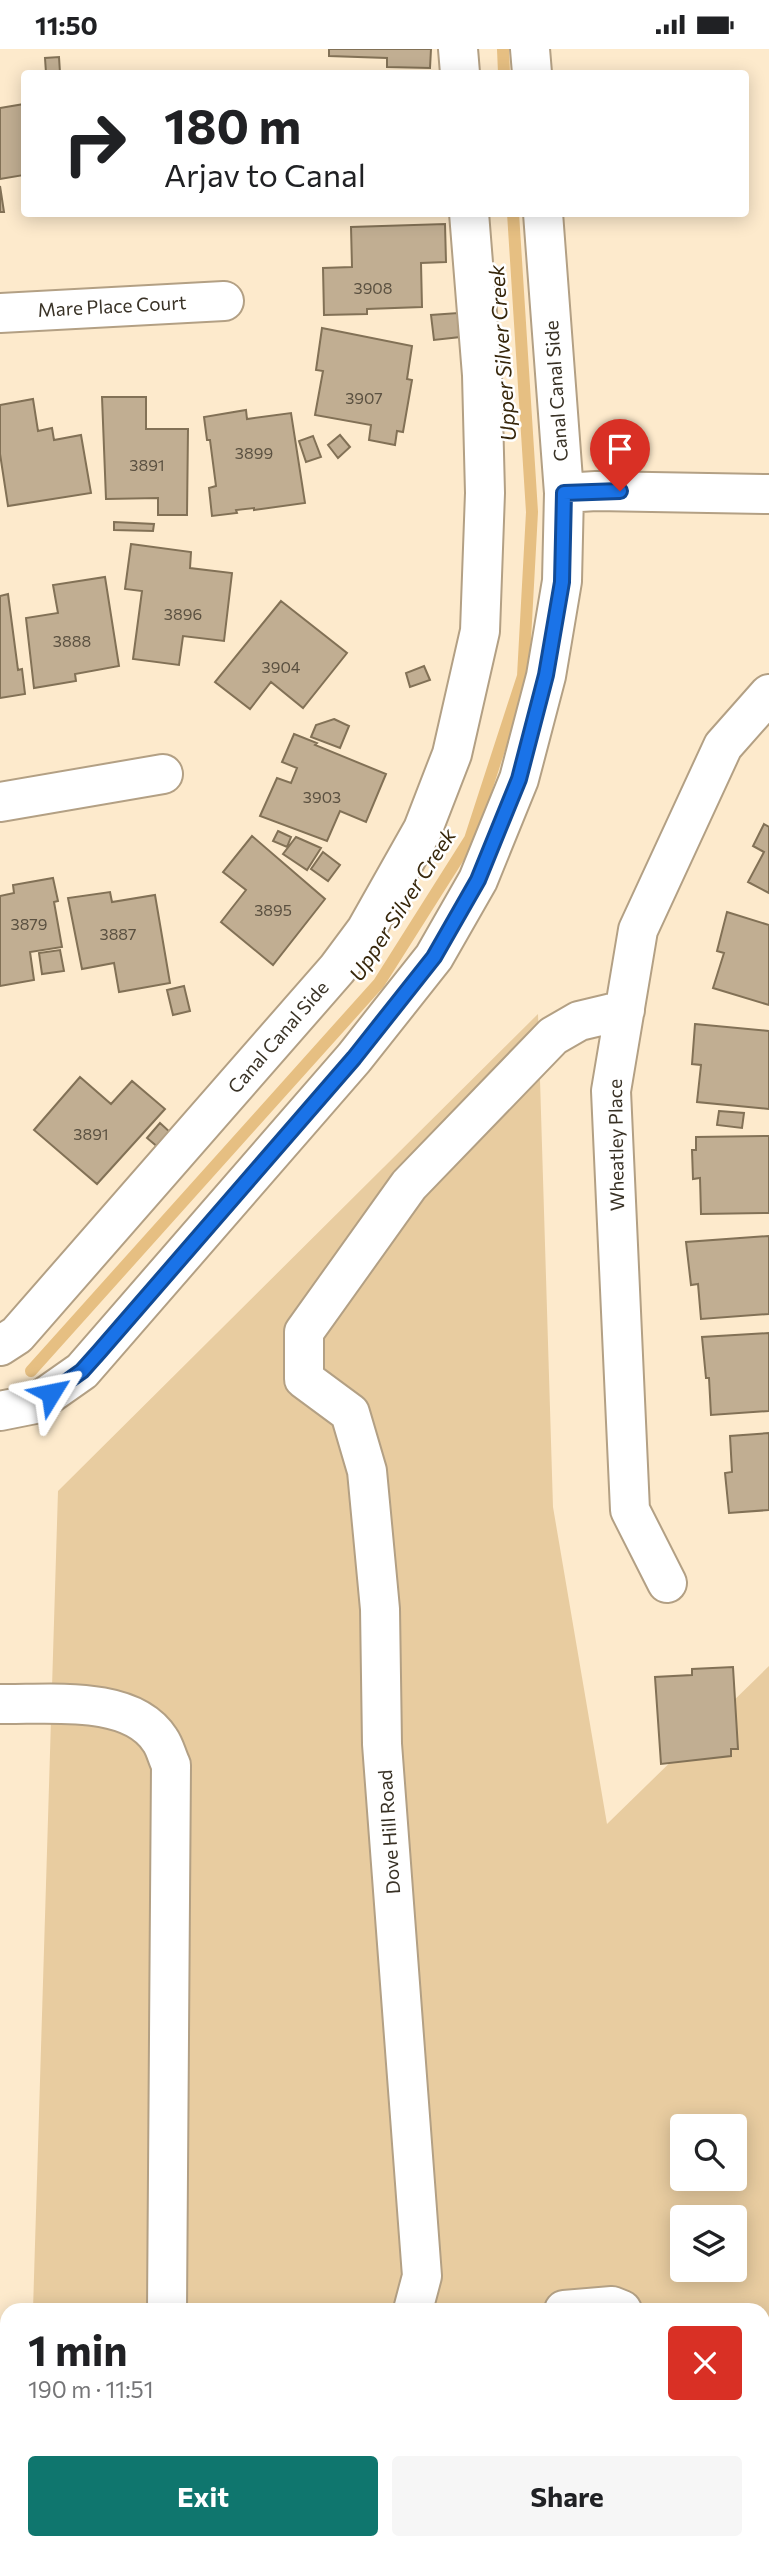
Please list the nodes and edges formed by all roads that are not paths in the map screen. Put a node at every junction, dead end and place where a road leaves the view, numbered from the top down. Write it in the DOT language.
graph roads {
  1 [pos="458,49"];
  2 [pos="530,49"];
  3 [pos="460,70"];
  4 [pos="532,70"];
  5 [pos="469,217"];
  6 [pos="543,217"];
  7 [pos="224,301"];
  8 [pos="0,313"];
  9 [pos="564,493"];
  10 [pos="769,494"];
  11 [pos="769,694"];
  12 [pos="163,774"];
  13 [pos="0,802"];
  14 [pos="625,1010"];
  15 [pos="0,1346"];
  16 [pos="0,1411"];
  17 [pos="667,1583"];
  18 [pos="0,1704"];
  19 [pos="167,2303"];
  20 [pos="416,2303"];
  1 -- 3 [label="street"];
  2 -- 4 [label="street"];
  5 -- 15 [label="street, Canal Canal Side"];
  6 -- 9 [label="street, Canal Canal Side"];
  7 -- 8 [label="street, Mare Place Court"];
  9 -- 10 [label="street"];
  9 -- 16 [label="street, Canal Canal Side"];
  11 -- 14 [label="street, Wheatley Place"];
  12 -- 13 [label="street"];
  14 -- 17 [label="street, Wheatley Place"];
  14 -- 20 [label="street, Dove Hill Road"];
  18 -- 19 [label="street"];
}
